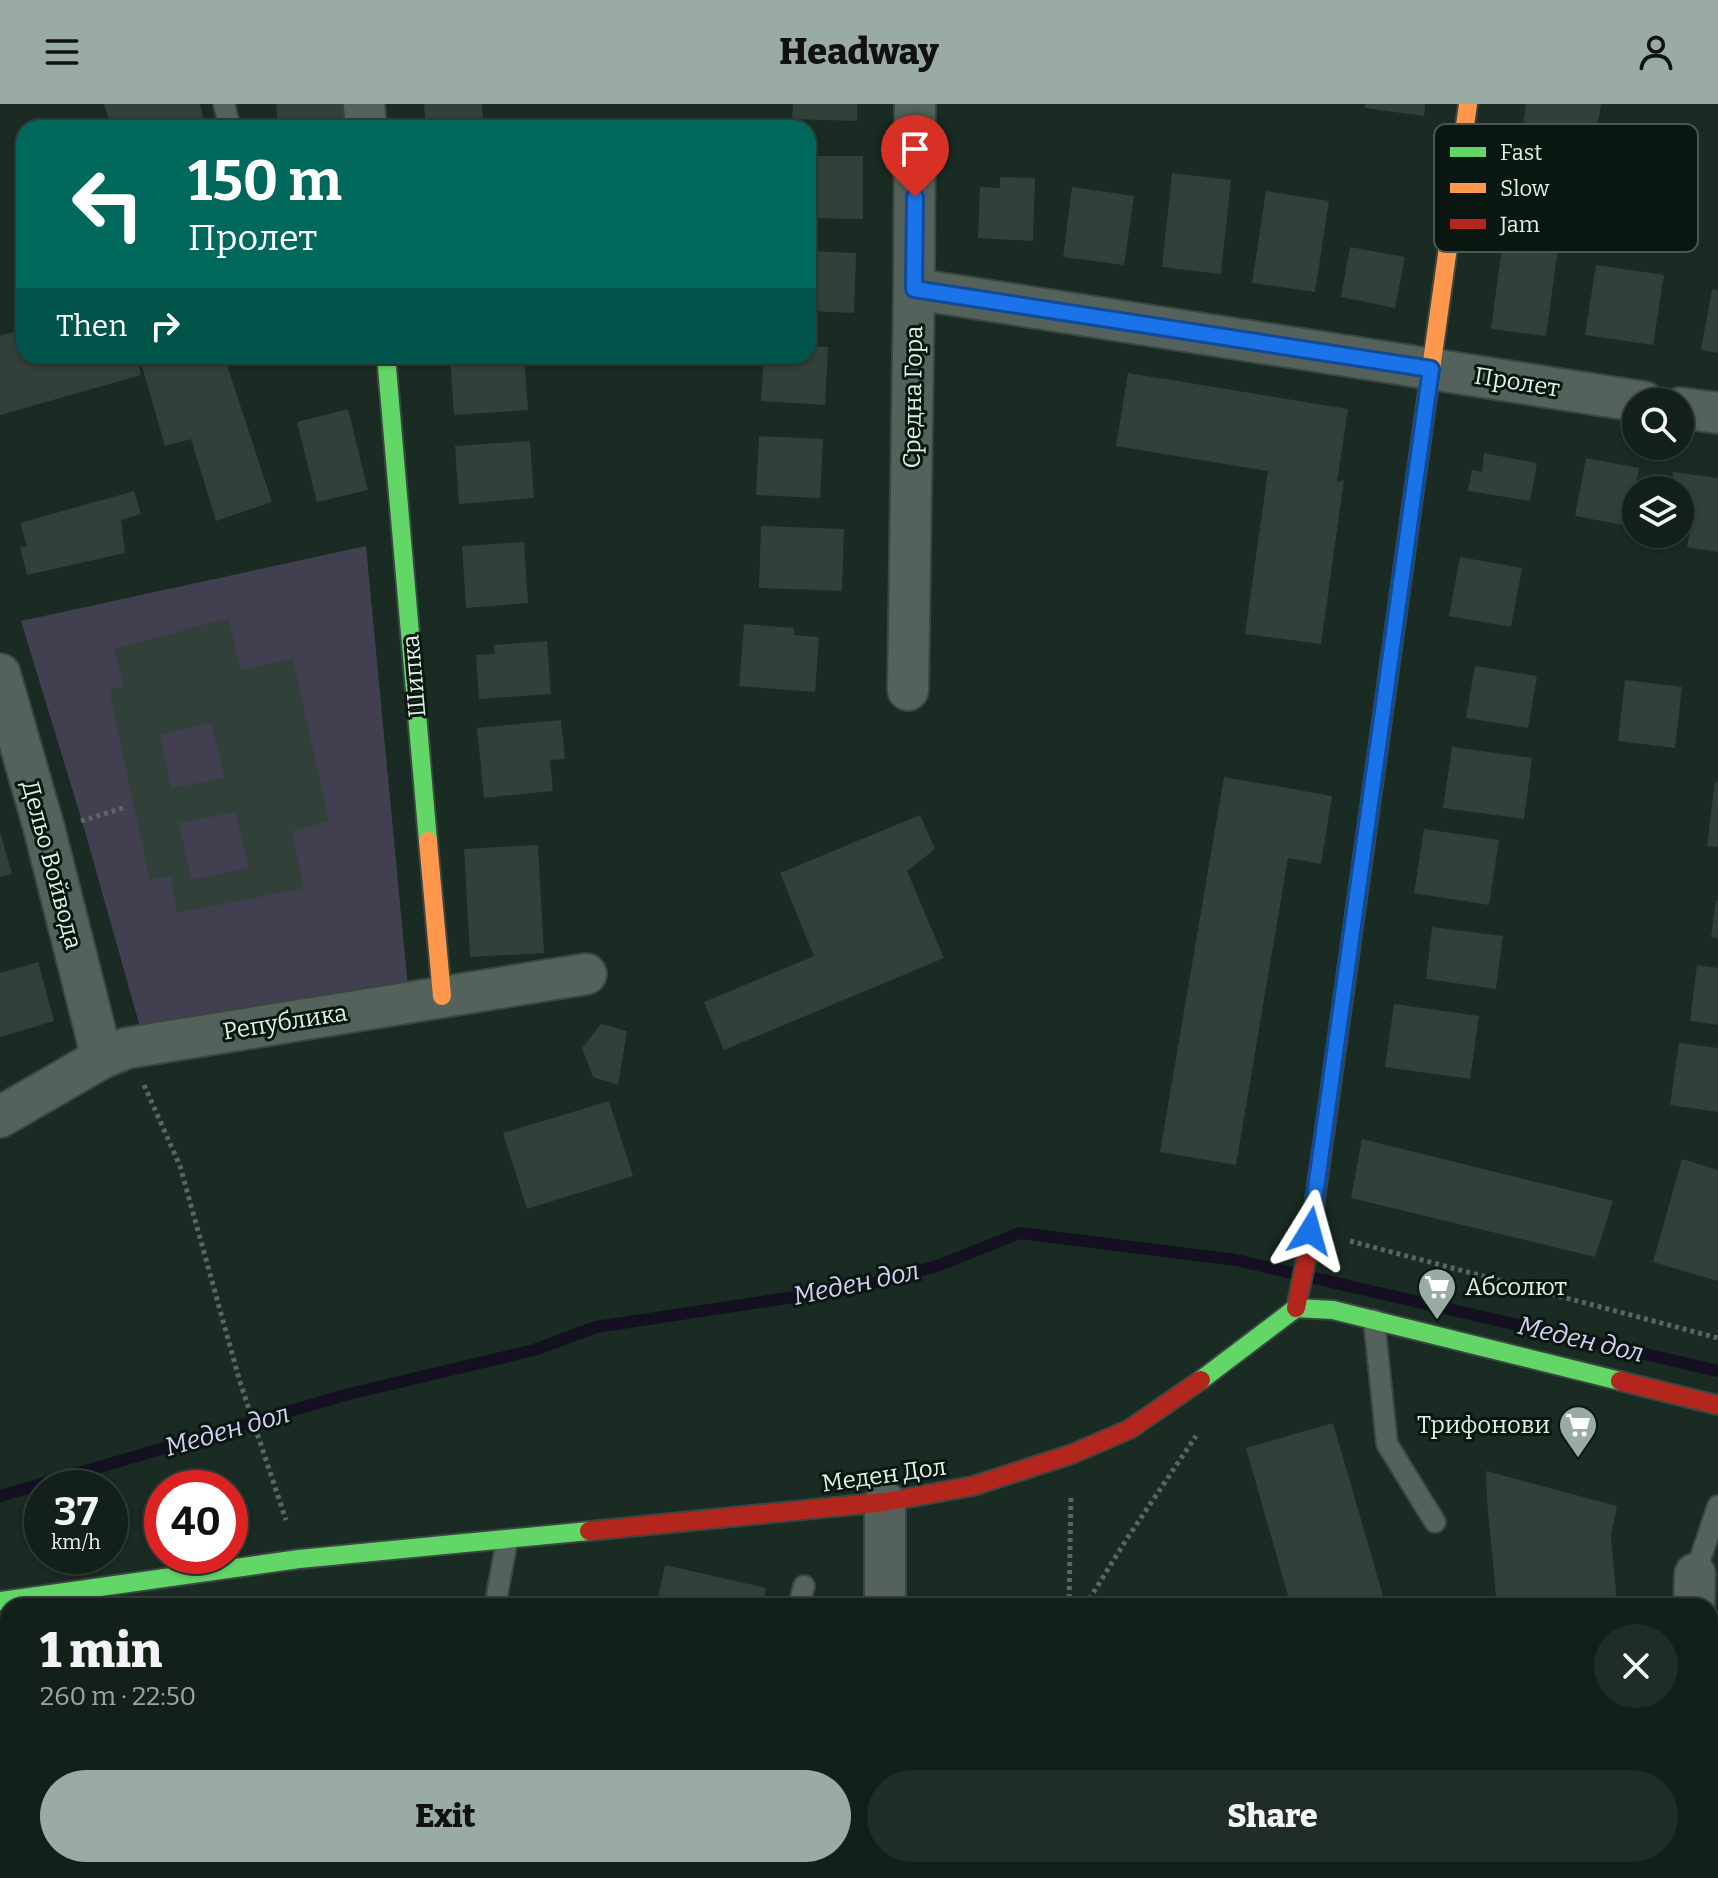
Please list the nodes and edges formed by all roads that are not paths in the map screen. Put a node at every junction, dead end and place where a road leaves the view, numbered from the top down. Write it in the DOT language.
graph roads {
  1 [pos="915,104"];
  2 [pos="1468,104"];
  3 [pos="1465,124"];
  4 [pos="1447,252"];
  5 [pos="914,289"];
  6 [pos="387,364"];
  7 [pos="1431,369"];
  8 [pos="1622,399"];
  9 [pos="1694,410"];
  10 [pos="1718,413"];
  11 [pos="0,674"];
  12 [pos="908,690"];
  13 [pos="586,974"];
  14 [pos="442,996"];
  15 [pos="114,1053"];
  16 [pos="0,1117"];
  17 [pos="1296,1308"];
  18 [pos="1374,1320"];
  19 [pos="1718,1405"];
  20 [pos="885,1502"];
  21 [pos="1718,1506"];
  22 [pos="1435,1522"];
  23 [pos="507,1540"];
  24 [pos="1694,1590"];
  25 [pos="21,1598"];
  26 [pos="496,1598"];
  27 [pos="885,1598"];
  1 -- 5 [label="street, Средна Гора"];
  2 -- 3 [label="street"];
  4 -- 7 [label="street"];
  5 -- 7 [label="street, Пролет"];
  5 -- 12 [label="street, Средна Гора"];
  6 -- 14 [label="street, Шипка"];
  7 -- 8 [label="street, Пролет"];
  7 -- 17 [label="street"];
  9 -- 10 [label="street"];
  11 -- 15 [label="street, Дельо Войвода"];
  13 -- 14 [label="street, Република"];
  14 -- 15 [label="street, Република"];
  15 -- 16 [label="street, Република"];
  17 -- 18 [label="street"];
  17 -- 20 [label="street, Меден Дол"];
  18 -- 19 [label="street"];
  18 -- 22 [label="lane"];
  20 -- 23 [label="street, Меден Дол"];
  20 -- 27 [label="street"];
  21 -- 24 [label="lane"];
  23 -- 25 [label="street, Меден Дол"];
  23 -- 26 [label="lane"];
}
